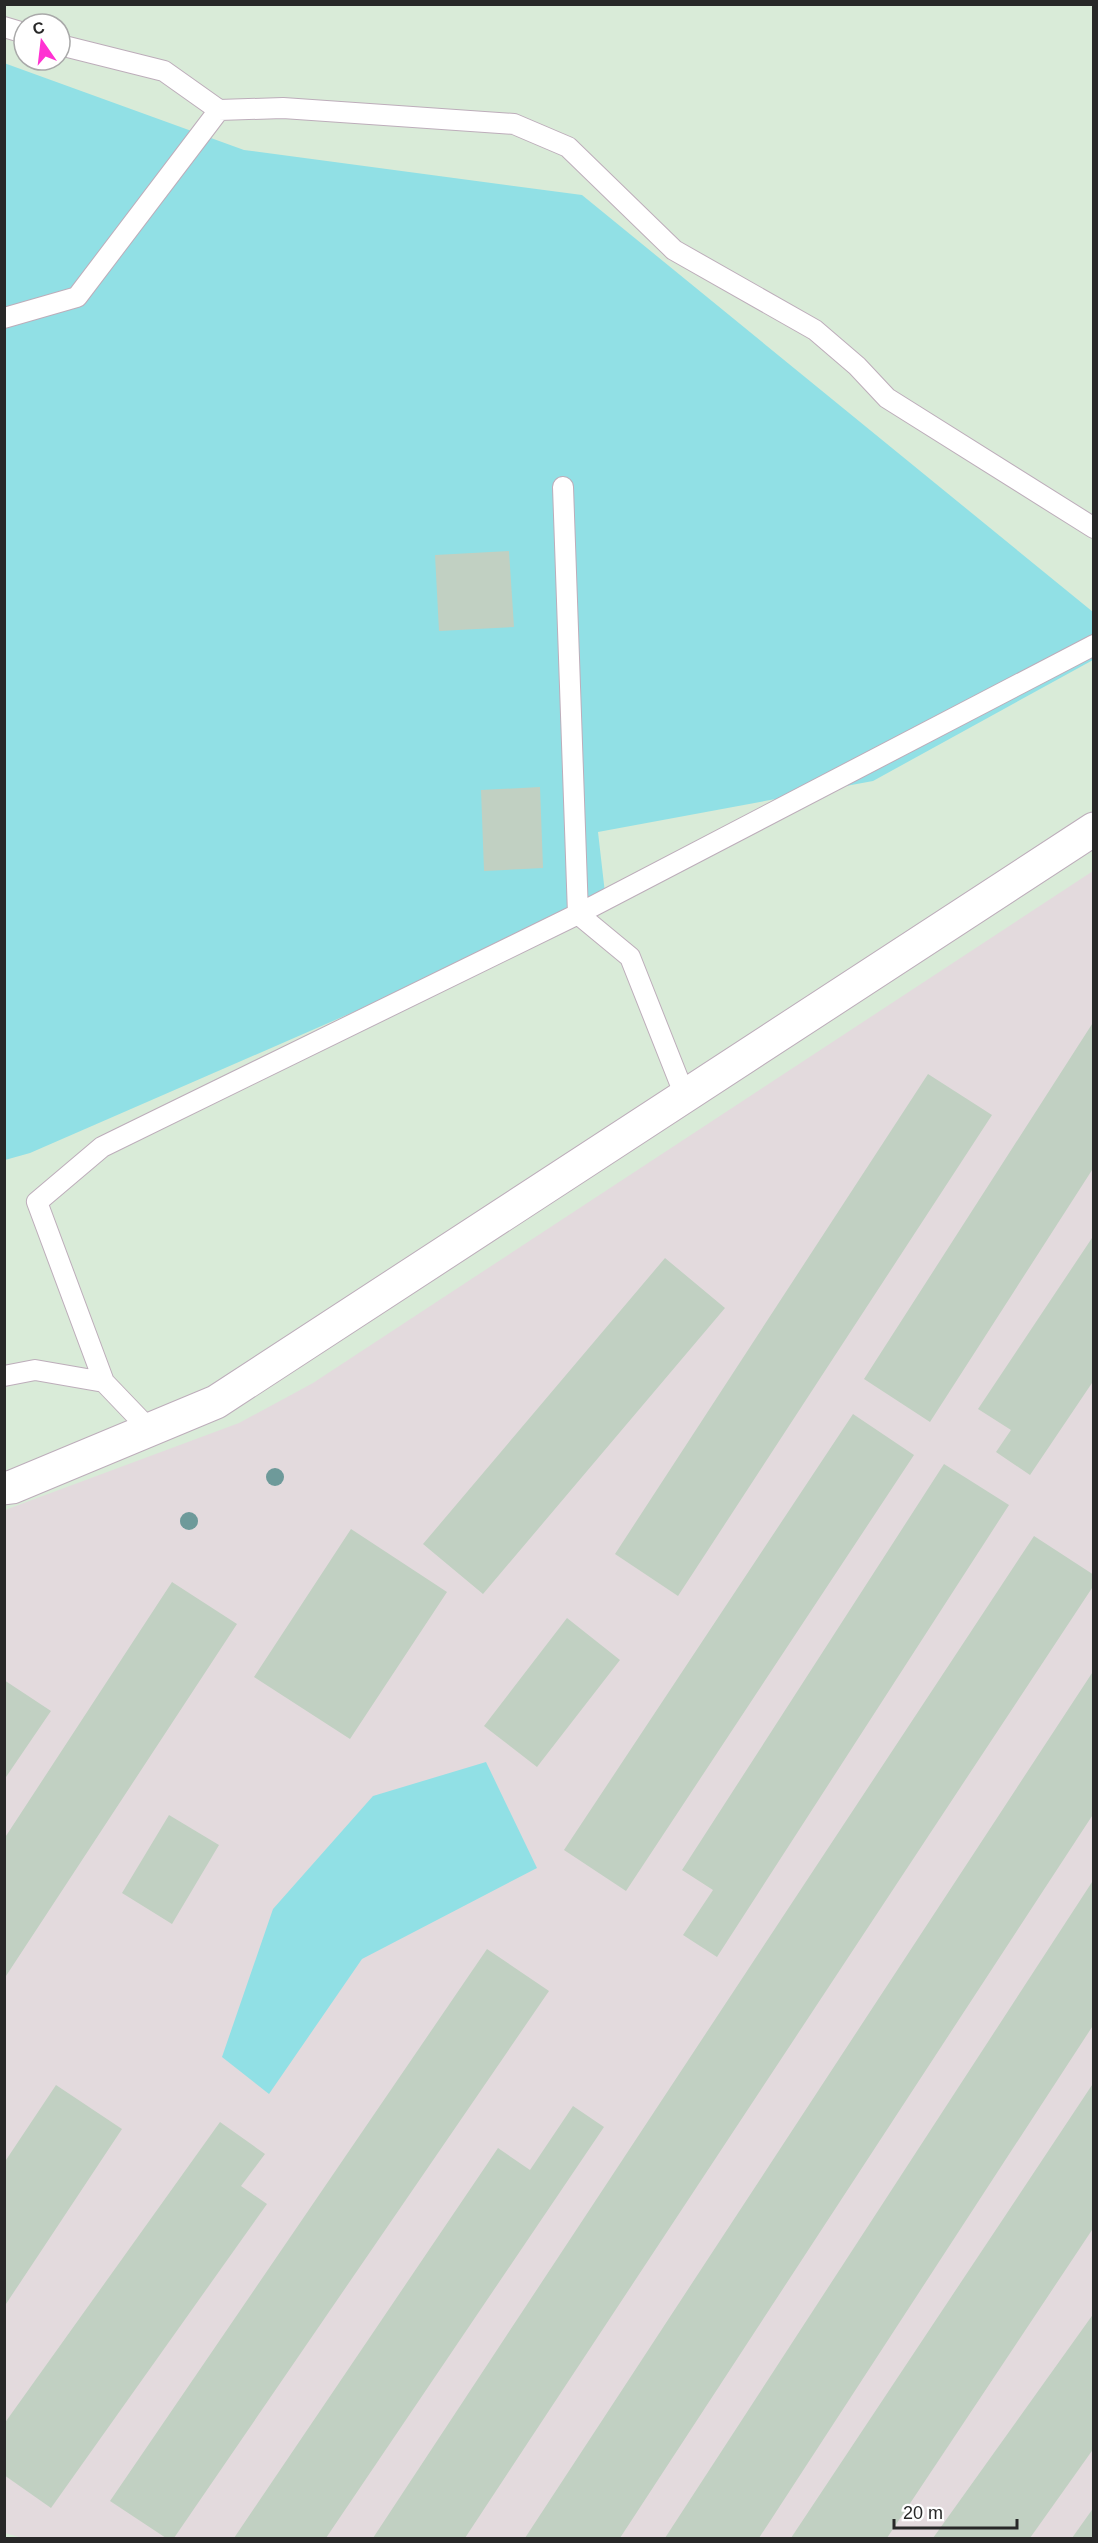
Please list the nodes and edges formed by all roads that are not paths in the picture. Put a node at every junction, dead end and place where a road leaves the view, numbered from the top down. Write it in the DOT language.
graph roads {
  1 [pos="72,48"];
  2 [pos="219,110"];
  3 [pos="4,318"];
  4 [pos="563,487"];
  5 [pos="1094,528"];
  6 [pos="1094,645"];
  7 [pos="1094,829"];
  8 [pos="578,914"];
  9 [pos="685,1096"];
  10 [pos="4,1376"];
  11 [pos="104,1382"];
  12 [pos="150,1430"];
  13 [pos="4,1488"];
  1 -- 2 [label="lane"];
  2 -- 3 [label="lane"];
  2 -- 5 [label="lane"];
  4 -- 8 [label="lane"];
  6 -- 8 [label="lane"];
  7 -- 9 [label="street"];
  8 -- 9 [label="lane"];
  8 -- 11 [label="lane"];
  9 -- 12 [label="street"];
  10 -- 11 [label="lane"];
  11 -- 12 [label="lane"];
  12 -- 13 [label="street"];
}
